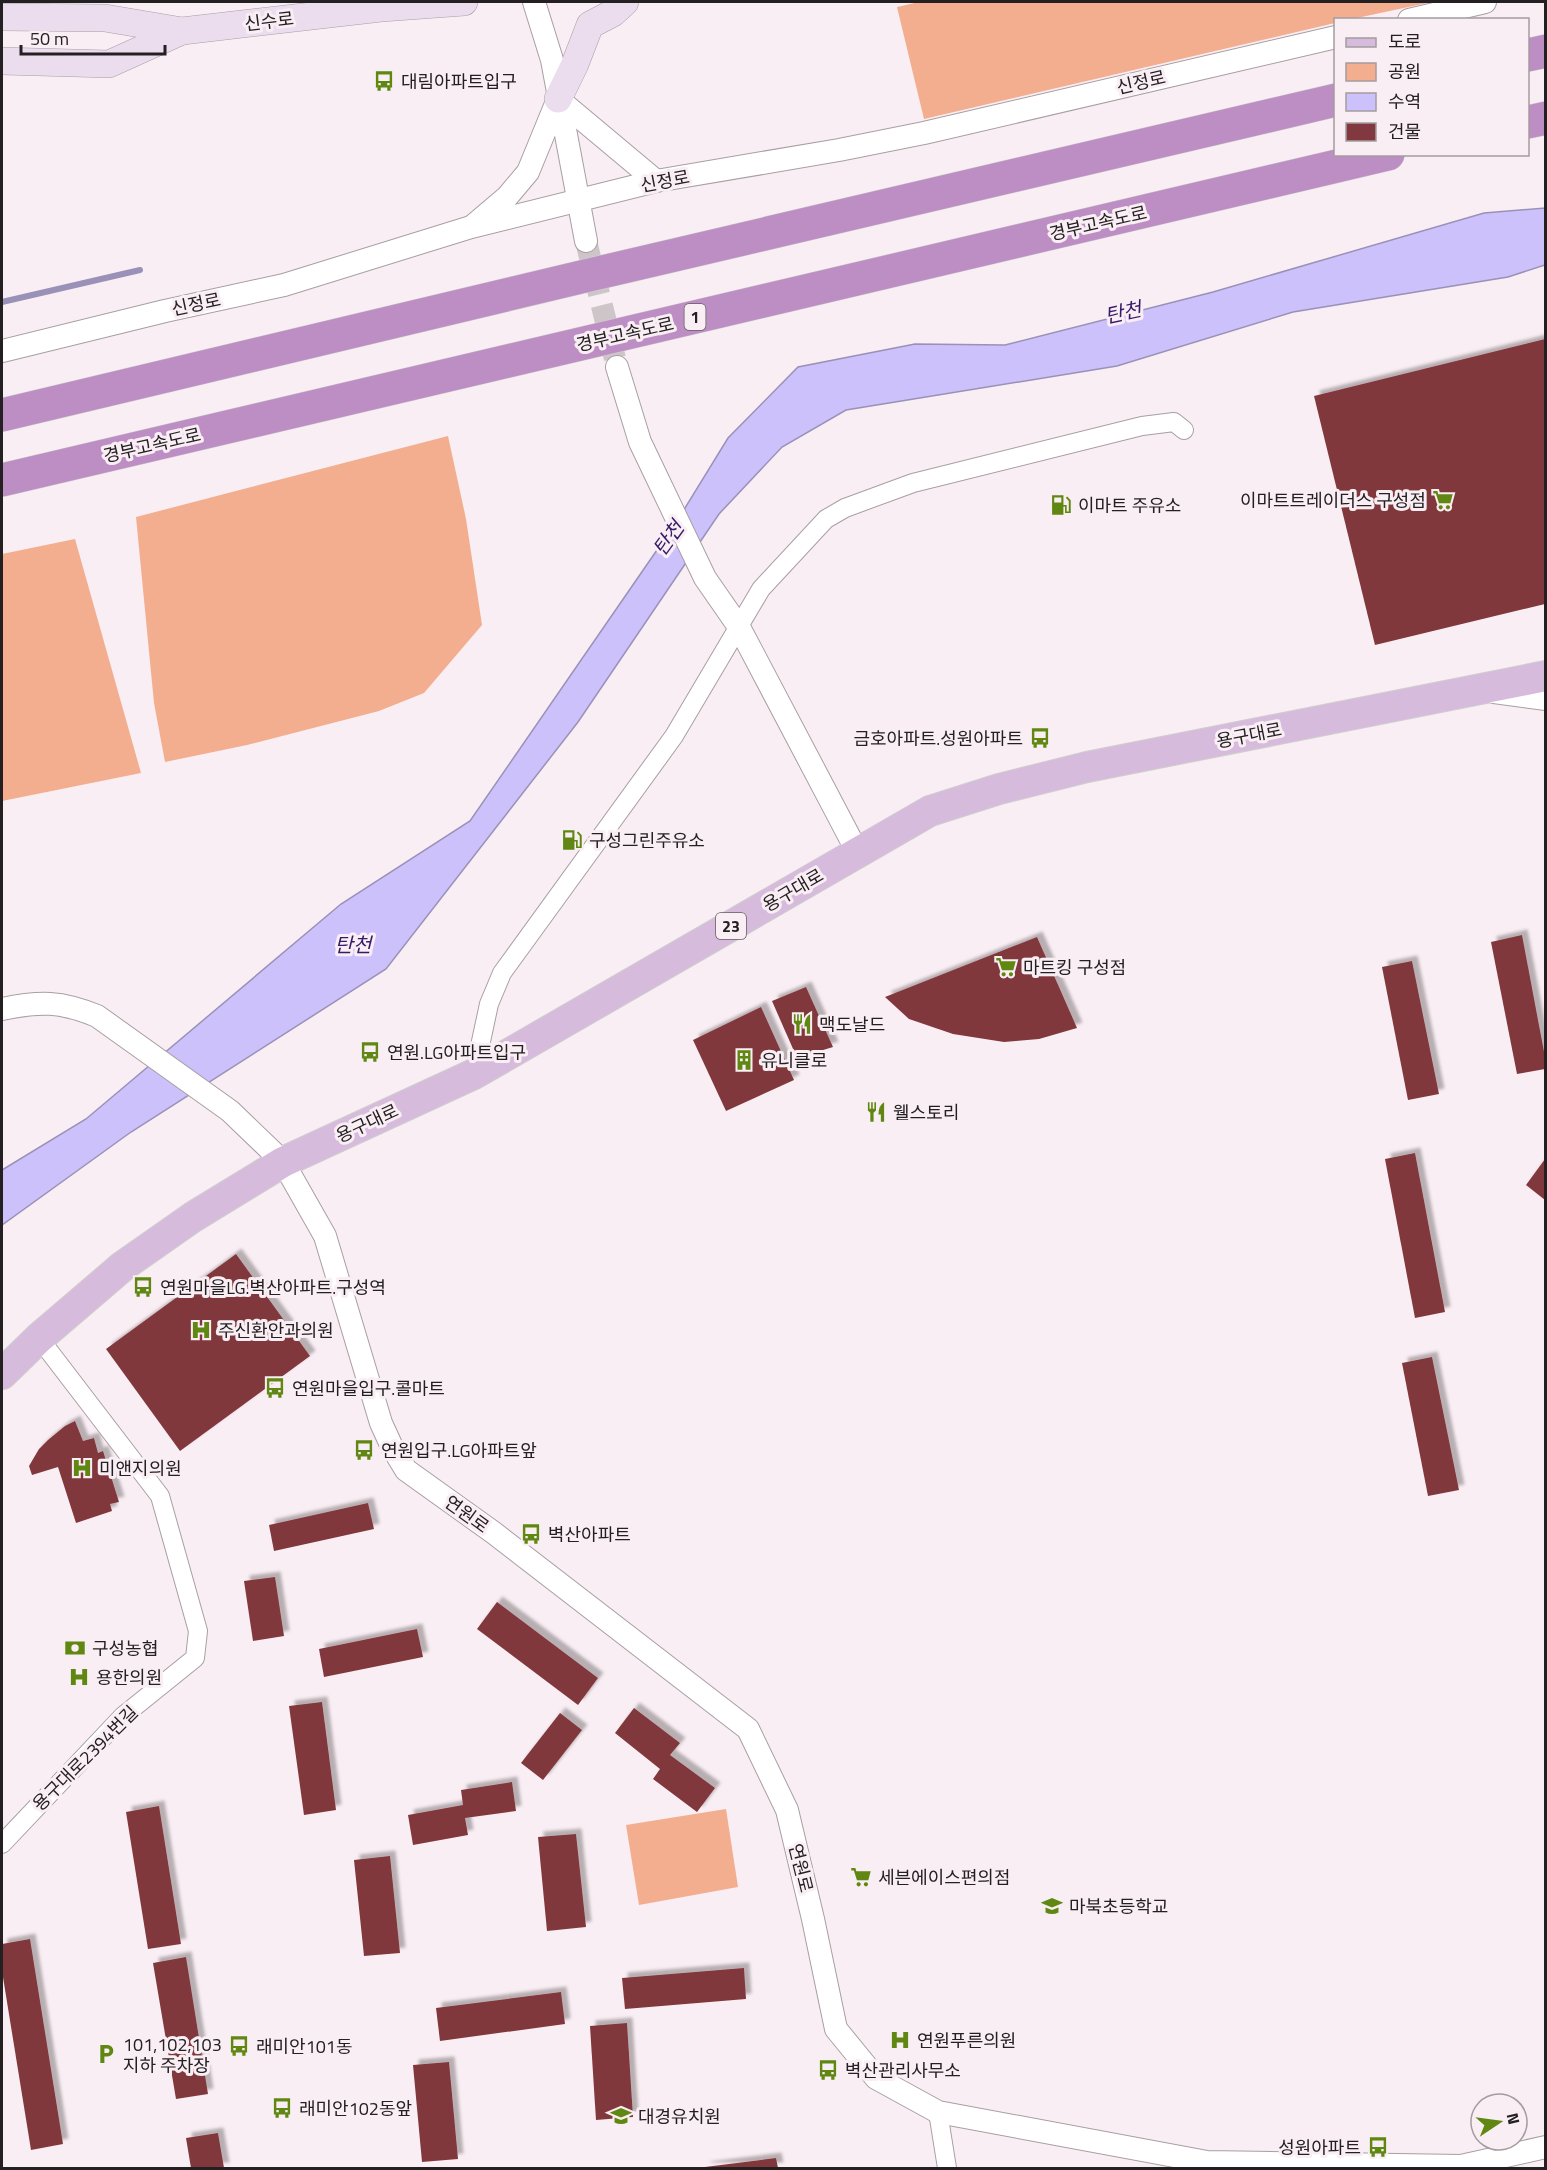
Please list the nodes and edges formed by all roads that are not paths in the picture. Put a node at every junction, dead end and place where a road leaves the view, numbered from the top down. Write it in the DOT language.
graph roads {
  1 [pos="464,2"];
  2 [pos="534,2"];
  3 [pos="625,2"];
  4 [pos="1485,2"];
  5 [pos="385,5"];
  6 [pos="2,17"];
  7 [pos="1417,18"];
  8 [pos="182,32"];
  9 [pos="1334,37"];
  10 [pos="1545,51"];
  11 [pos="1529,55"];
  12 [pos="2,61"];
  13 [pos="558,99"];
  14 [pos="1334,100"];
  15 [pos="1545,117"];
  16 [pos="1529,121"];
  17 [pos="1379,156"];
  18 [pos="656,181"];
  19 [pos="578,201"];
  20 [pos="471,227"];
  21 [pos="586,241"];
  22 [pos="2,351"];
  23 [pos="617,367"];
  24 [pos="2,415"];
  25 [pos="1184,430"];
  26 [pos="2,480"];
  27 [pos="739,627"];
  28 [pos="1545,676"];
  29 [pos="1478,689"];
  30 [pos="1545,699"];
  31 [pos="858,853"];
  32 [pos="2,1008"];
  33 [pos="474,1074"];
  34 [pos="283,1162"];
  35 [pos="39,1338"];
  36 [pos="2,1374"];
  37 [pos="2,1844"];
  38 [pos="938,2112"];
  39 [pos="1545,2146"];
  40 [pos="947,2169"];
  1 -- 5 [label="main road, 신수로"];
  2 -- 13 [label="street"];
  3 -- 13 [label="main road"];
  4 -- 7 [label="street"];
  5 -- 8 [label="main road, 신수로"];
  6 -- 8 [label="main road, 신수로"];
  8 -- 12 [label="main road, 신수로"];
  9 -- 18 [label="street, 신정로"];
  10 -- 11 [label="highway"];
  13 -- 18 [label="street"];
  13 -- 19 [label="street"];
  13 -- 20 [label="street"];
  14 -- 24 [label="highway"];
  15 -- 16 [label="highway"];
  17 -- 26 [label="highway, 경부고속도로 / 1"];
  18 -- 19 [label="street, 신정로"];
  19 -- 20 [label="street, 신정로"];
  19 -- 21 [label="street"];
  20 -- 22 [label="street, 신정로"];
  23 -- 27 [label="street"];
  25 -- 27 [label="street"];
  27 -- 31 [label="street"];
  27 -- 33 [label="street"];
  28 -- 29 [label="main road, 용구대로 / 23"];
  29 -- 30 [label="street"];
  29 -- 31 [label="main road, 용구대로 / 23"];
  31 -- 33 [label="main road, 용구대로 / 23"];
  32 -- 34 [label="street, 연원로"];
  33 -- 34 [label="main road, 용구대로 / 23"];
  34 -- 35 [label="main road, 용구대로 / 23"];
  34 -- 38 [label="street, 연원로"];
  35 -- 36 [label="main road, 용구대로 / 23"];
  35 -- 37 [label="street, 용구대로2394번길"];
  38 -- 39 [label="street, 연원로"];
  38 -- 40 [label="street"];
}
